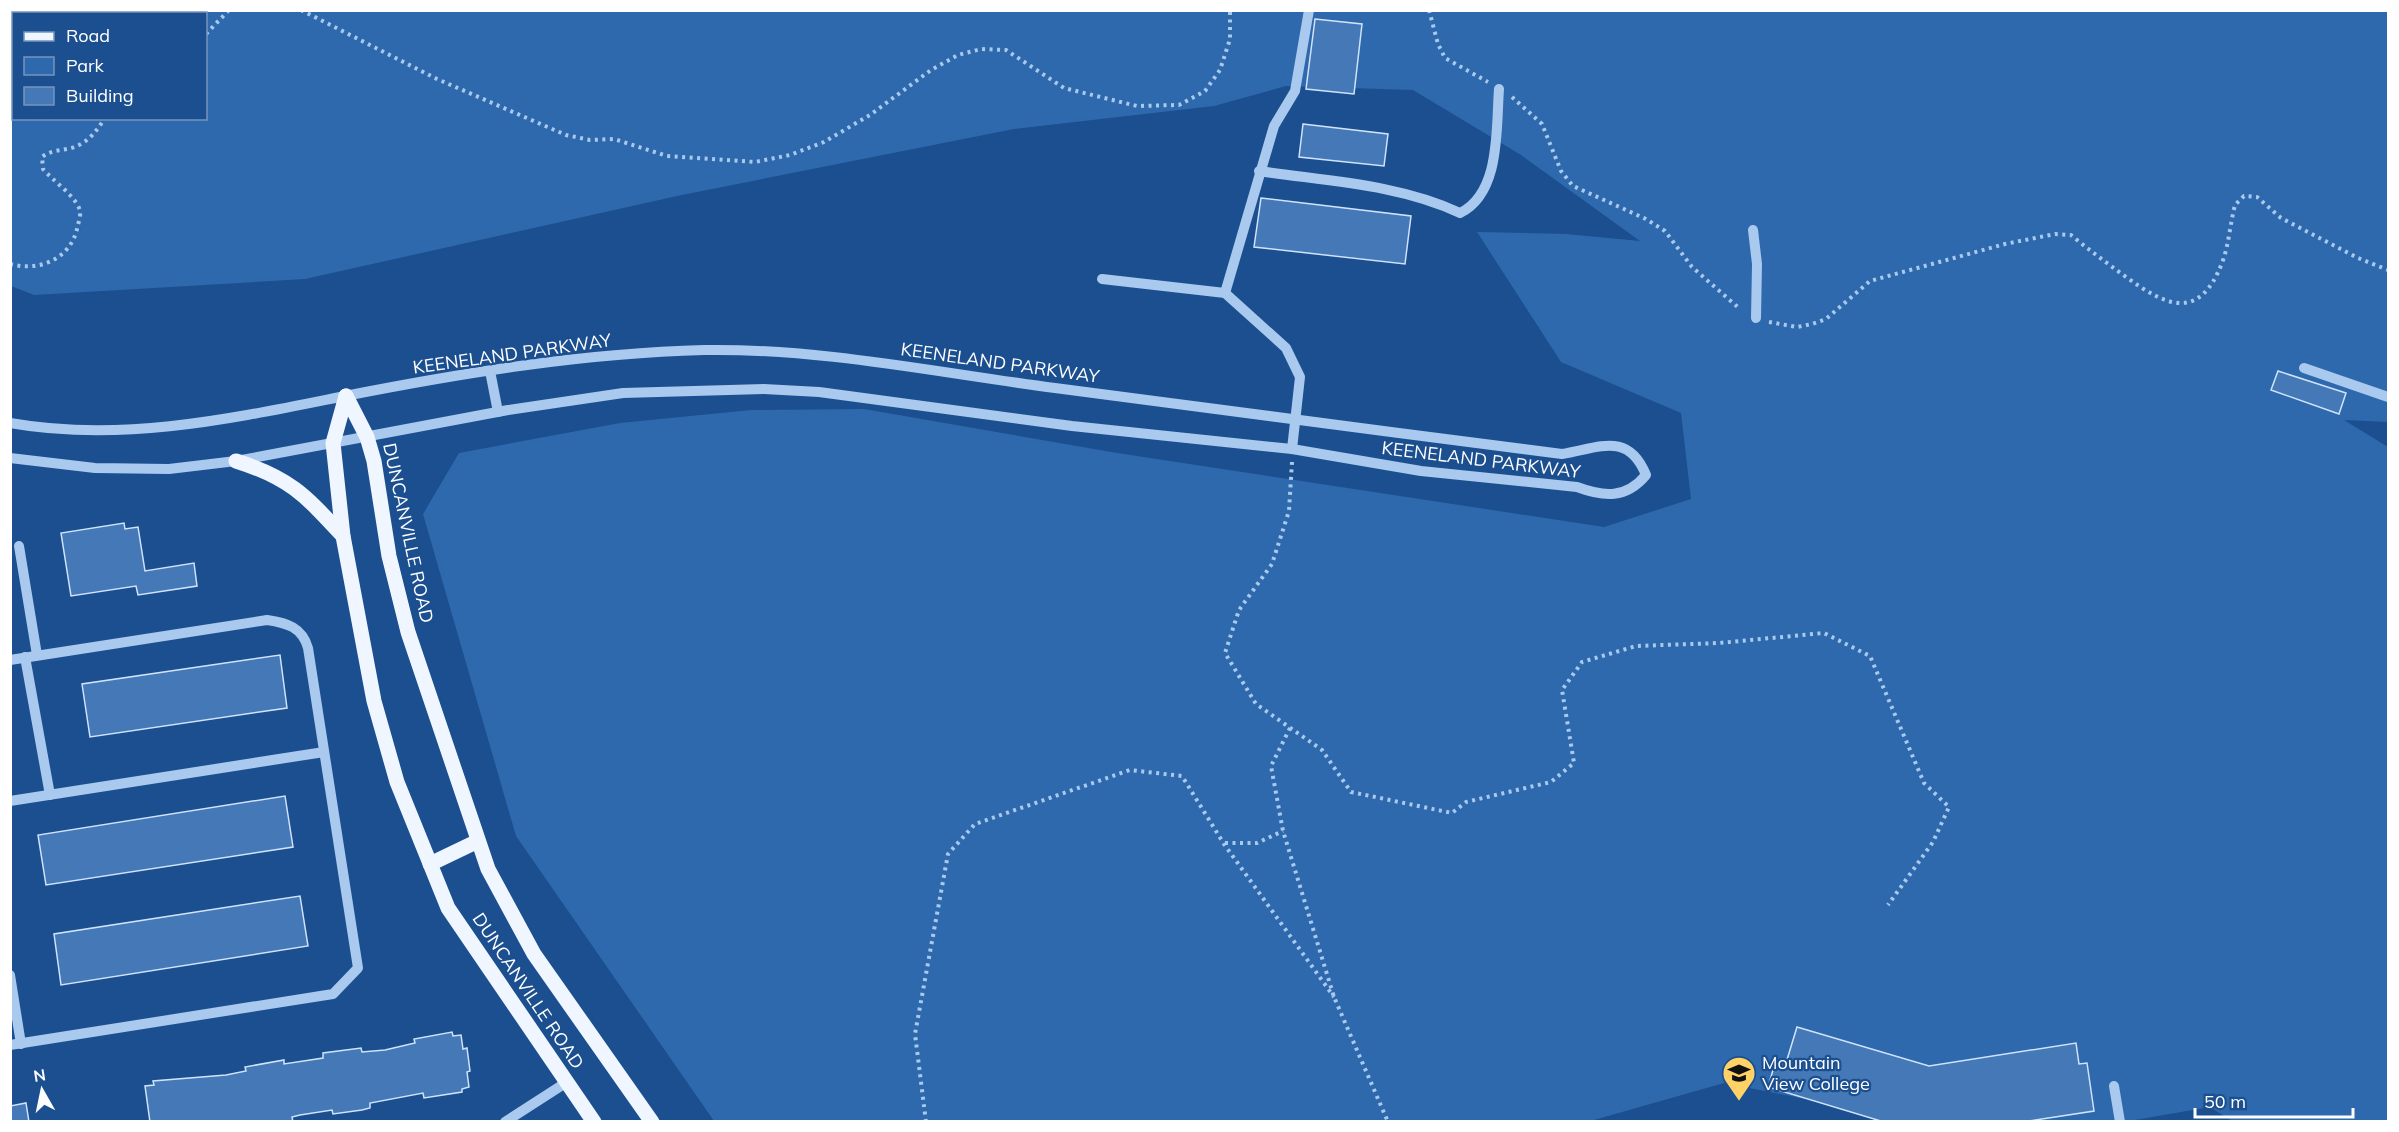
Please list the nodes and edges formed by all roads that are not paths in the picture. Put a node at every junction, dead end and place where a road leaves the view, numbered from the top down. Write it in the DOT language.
graph roads {
  1 [pos="1309,10"];
  2 [pos="1499,89"];
  3 [pos="1259,171"];
  4 [pos="1753,230"];
  5 [pos="1102,279"];
  6 [pos="1225,293"];
  7 [pos="1756,318"];
  8 [pos="2304,368"];
  9 [pos="490,371"];
  10 [pos="346,396"];
  11 [pos="2388,397"];
  12 [pos="498,412"];
  13 [pos="1295,419"];
  14 [pos="10,423"];
  15 [pos="367,436"];
  16 [pos="333,443"];
  17 [pos="1292,449"];
  18 [pos="10,458"];
  19 [pos="236,461"];
  20 [pos="343,536"];
  21 [pos="19,546"];
  22 [pos="37,655"];
  23 [pos="25,657"];
  24 [pos="10,660"];
  25 [pos="324,752"];
  26 [pos="50,795"];
  27 [pos="10,801"];
  28 [pos="478,841"];
  29 [pos="430,864"];
  30 [pos="10,975"];
  31 [pos="16,1044"];
  32 [pos="567,1082"];
  33 [pos="2114,1086"];
  34 [pos="505,1122"];
  35 [pos="594,1122"];
  36 [pos="652,1122"];
  37 [pos="2120,1122"];
  1 -- 3 [label="street"];
  2 -- 3 [label="street"];
  3 -- 6 [label="street"];
  4 -- 7 [label="street"];
  5 -- 6 [label="street"];
  6 -- 13 [label="street"];
  8 -- 11 [label="street"];
  9 -- 10 [label="street, KEENELAND PARKWAY"];
  9 -- 12 [label="street"];
  9 -- 13 [label="street, KEENELAND PARKWAY"];
  10 -- 14 [label="street, KEENELAND PARKWAY"];
  10 -- 15 [label="main road, DUNCANVILLE ROAD"];
  10 -- 16 [label="main road, DUNCANVILLE ROAD"];
  12 -- 15 [label="street, KEENELAND PARKWAY"];
  12 -- 17 [label="street, KEENELAND PARKWAY"];
  13 -- 17 [label="street"];
  13 -- 17 [label="street, KEENELAND PARKWAY"];
  15 -- 16 [label="street, KEENELAND PARKWAY"];
  15 -- 28 [label="main road, DUNCANVILLE ROAD"];
  16 -- 19 [label="street, KEENELAND PARKWAY"];
  16 -- 20 [label="main road, DUNCANVILLE ROAD"];
  18 -- 19 [label="street, KEENELAND PARKWAY"];
  19 -- 20 [label="main road"];
  20 -- 29 [label="main road, DUNCANVILLE ROAD"];
  21 -- 22 [label="street"];
  22 -- 23 [label="street"];
  22 -- 25 [label="street"];
  23 -- 24 [label="street"];
  23 -- 26 [label="street"];
  25 -- 26 [label="street"];
  25 -- 31 [label="street"];
  26 -- 27 [label="street"];
  28 -- 29 [label="main road"];
  28 -- 36 [label="main road, DUNCANVILLE ROAD"];
  29 -- 32 [label="main road, DUNCANVILLE ROAD"];
  30 -- 31 [label="street"];
  32 -- 34 [label="street"];
  32 -- 35 [label="main road, DUNCANVILLE ROAD"];
  33 -- 37 [label="street"];
}
